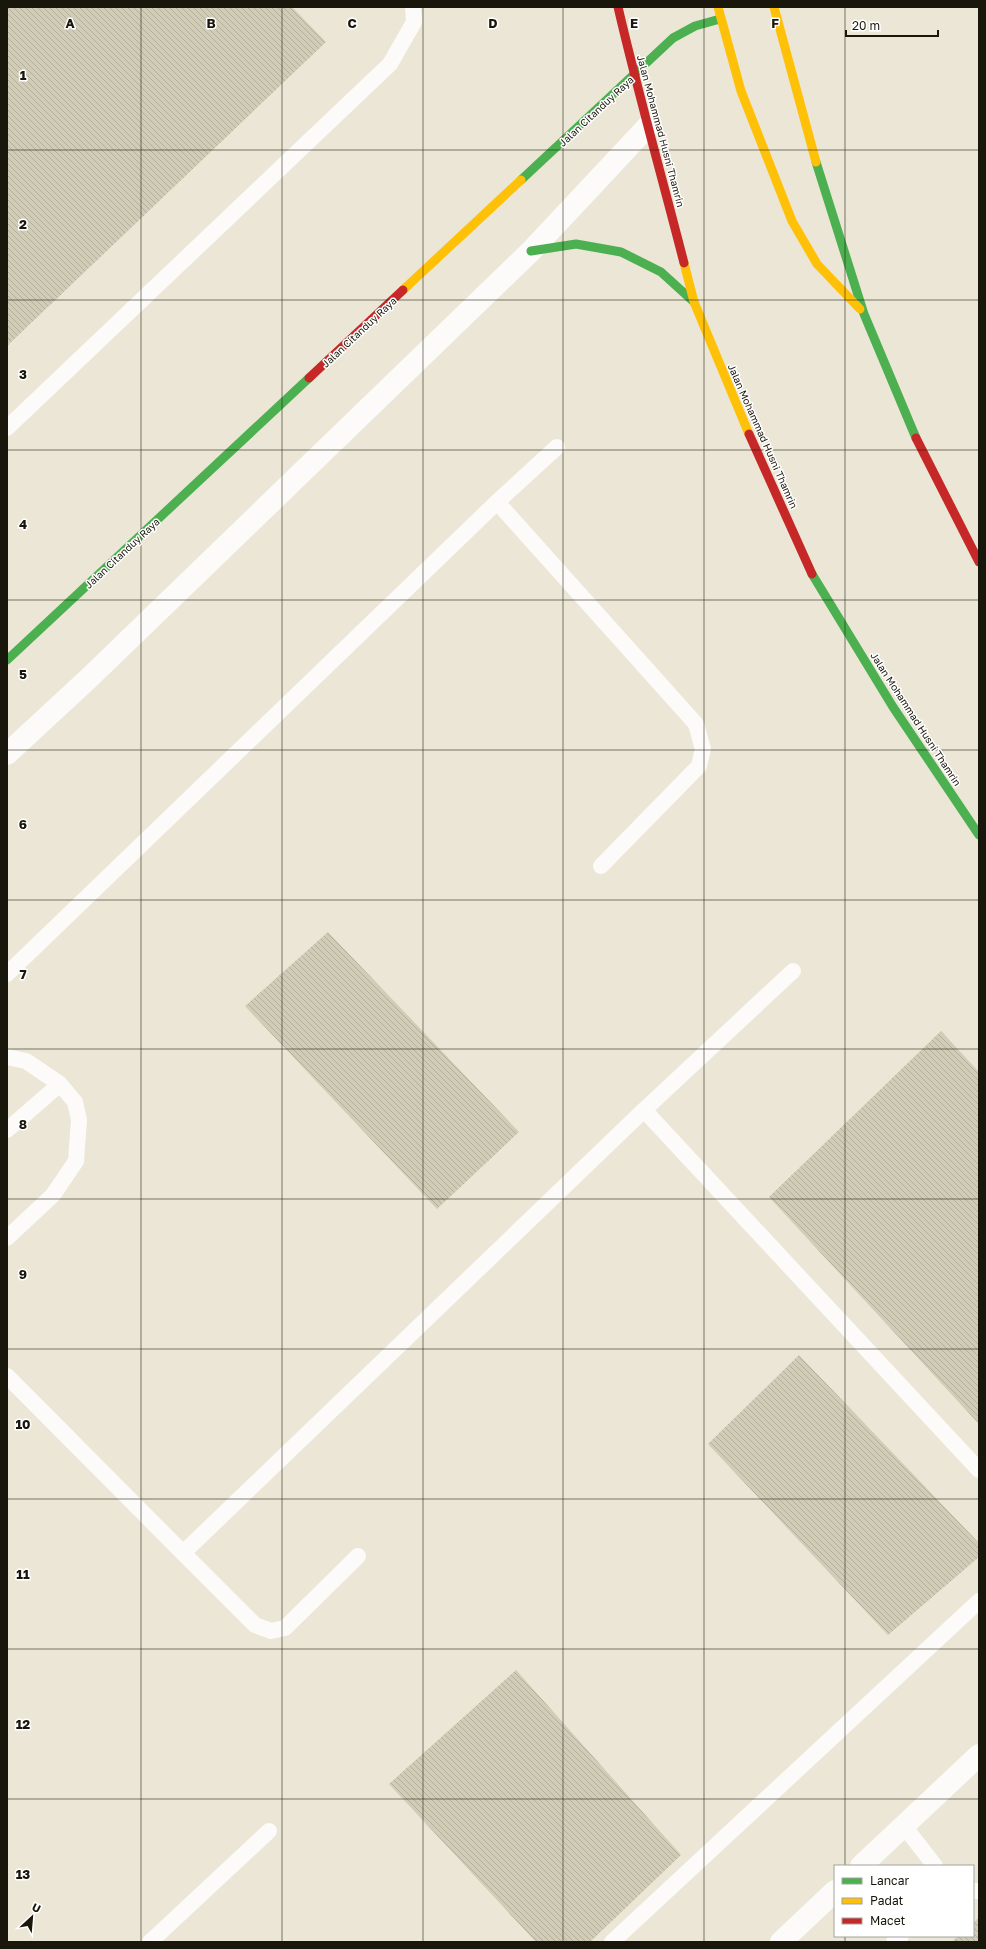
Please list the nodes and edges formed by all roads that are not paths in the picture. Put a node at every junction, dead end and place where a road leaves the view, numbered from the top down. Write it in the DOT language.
graph roads {
  1 [pos="413,7"];
  2 [pos="618,7"];
  3 [pos="718,7"];
  4 [pos="774,7"];
  5 [pos="720,18"];
  6 [pos="634,75"];
  7 [pos="650,125"];
  8 [pos="531,251"];
  9 [pos="694,302"];
  10 [pos="864,314"];
  11 [pos="7,428"];
  12 [pos="557,447"];
  13 [pos="496,502"];
  14 [pos="979,562"];
  15 [pos="7,660"];
  16 [pos="7,754"];
  17 [pos="979,835"];
  18 [pos="601,866"];
  19 [pos="794,971"];
  20 [pos="7,974"];
  21 [pos="7,1057"];
  22 [pos="60,1084"];
  23 [pos="644,1110"];
  24 [pos="7,1130"];
  25 [pos="7,1238"];
  26 [pos="7,1376"];
  27 [pos="979,1470"];
  28 [pos="183,1553"];
  29 [pos="358,1556"];
  30 [pos="979,1601"];
  31 [pos="979,1755"];
  32 [pos="904,1826"];
  33 [pos="269,1831"];
  34 [pos="862,1865"];
  35 [pos="934,1865"];
  36 [pos="834,1892"];
  37 [pos="150,1942"];
  38 [pos="612,1942"];
  39 [pos="781,1942"];
  1 -- 11 [label="lane"];
  2 -- 6 [label="street, Jalan Mohammad Husni Thamrin"];
  3 -- 5 [label="street"];
  4 -- 10 [label="street"];
  5 -- 6 [label="street, Jalan Citanduy Raya"];
  5 -- 10 [label="street"];
  6 -- 7 [label="street, Jalan Mohammad Husni Thamrin"];
  6 -- 15 [label="street, Jalan Citanduy Raya"];
  7 -- 8 [label="street"];
  7 -- 9 [label="street, Jalan Mohammad Husni Thamrin"];
  8 -- 9 [label="street"];
  8 -- 16 [label="street"];
  9 -- 17 [label="street, Jalan Mohammad Husni Thamrin"];
  10 -- 14 [label="street"];
  12 -- 13 [label="lane"];
  13 -- 18 [label="lane"];
  13 -- 20 [label="lane"];
  19 -- 23 [label="lane"];
  21 -- 22 [label="lane"];
  22 -- 24 [label="lane"];
  22 -- 25 [label="lane"];
  23 -- 27 [label="lane"];
  23 -- 28 [label="lane"];
  26 -- 28 [label="lane"];
  28 -- 29 [label="lane"];
  30 -- 38 [label="lane"];
  31 -- 32 [label="street"];
  32 -- 34 [label="street"];
  32 -- 35 [label="lane"];
  33 -- 37 [label="lane"];
  36 -- 39 [label="street"];
}
